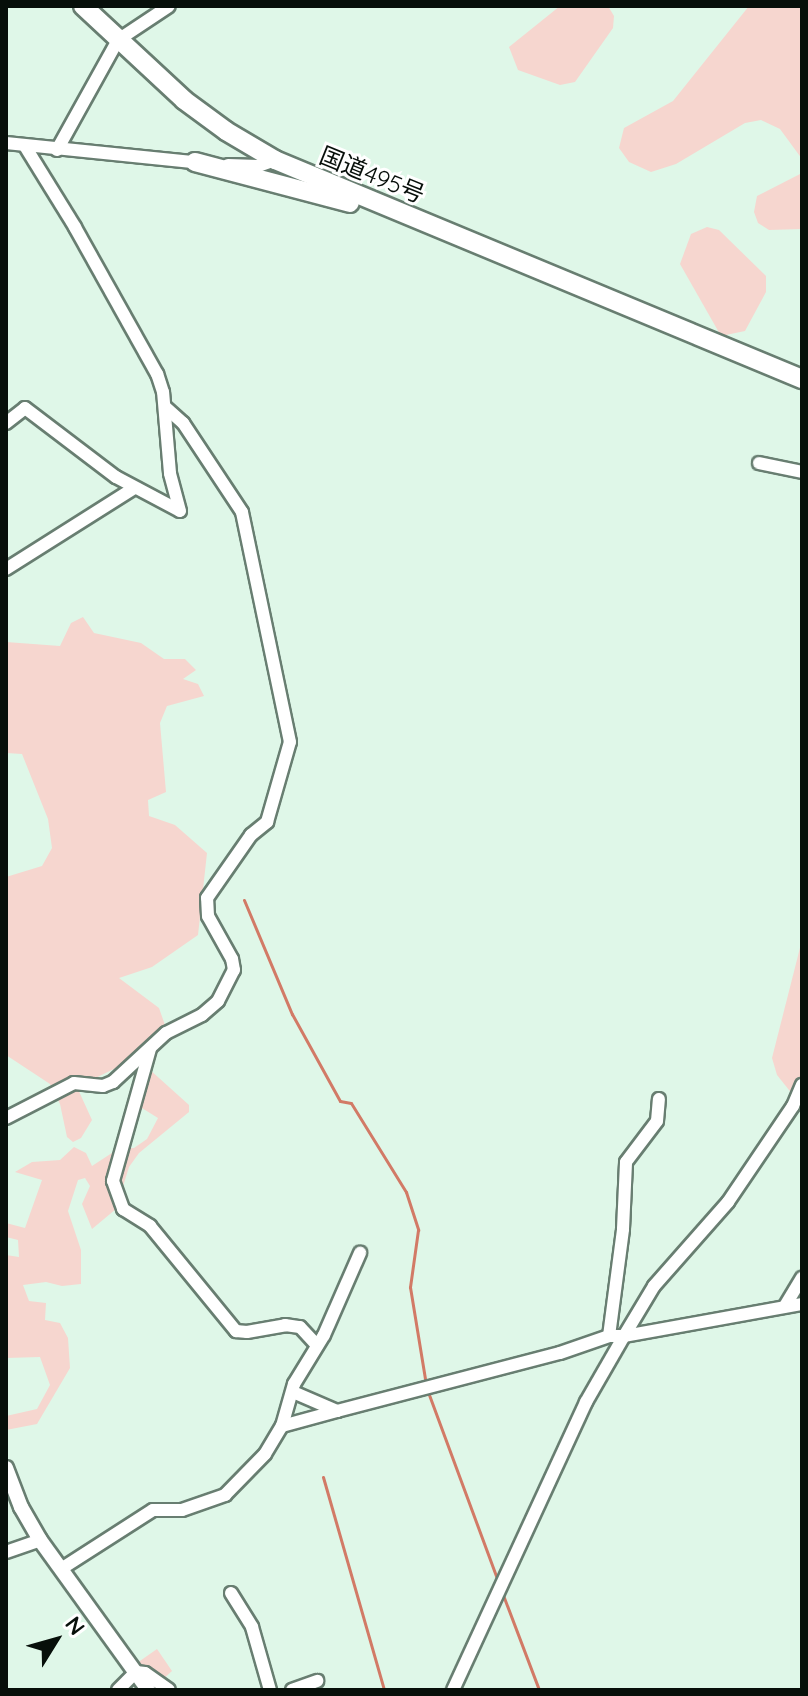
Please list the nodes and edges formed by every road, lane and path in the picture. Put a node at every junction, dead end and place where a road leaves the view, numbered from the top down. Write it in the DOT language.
graph roads {
  1 [pos="83,6"];
  2 [pos="169,6"];
  3 [pos="118,40"];
  4 [pos="226,131"];
  5 [pos="6,143"];
  6 [pos="25,146"];
  7 [pos="57,150"];
  8 [pos="275,160"];
  9 [pos="195,162"];
  10 [pos="227,165"];
  11 [pos="411,217"];
  12 [pos="679,329"];
  13 [pos="802,379"];
  14 [pos="802,388"];
  15 [pos="165,407"];
  16 [pos="6,423"];
  17 [pos="759,463"];
  18 [pos="802,472"];
  19 [pos="134,488"];
  20 [pos="6,569"];
  21 [pos="150,1049"];
  22 [pos="802,1085"];
  23 [pos="659,1099"];
  24 [pos="6,1118"];
  25 [pos="360,1253"];
  26 [pos="802,1278"];
  27 [pos="802,1304"];
  28 [pos="785,1306"];
  29 [pos="609,1336"];
  30 [pos="624,1336"];
  31 [pos="317,1345"];
  32 [pos="293,1392"];
  33 [pos="337,1411"];
  34 [pos="282,1426"];
  35 [pos="6,1468"];
  36 [pos="40,1540"];
  37 [pos="6,1552"];
  38 [pos="61,1569"];
  39 [pos="231,1593"];
  40 [pos="136,1672"];
  41 [pos="317,1681"];
  42 [pos="118,1690"];
  43 [pos="148,1690"];
  44 [pos="169,1690"];
  45 [pos="270,1690"];
  46 [pos="292,1690"];
  47 [pos="453,1690"];
  1 -- 3 [label="highway, 国道495号"];
  2 -- 3 [label="street"];
  3 -- 4 [label="highway, 国道495号"];
  3 -- 7 [label="street"];
  4 -- 8 [label="highway, 国道495号"];
  4 -- 10 [label="highway"];
  5 -- 6 [label="street"];
  6 -- 7 [label="street"];
  6 -- 15 [label="street"];
  7 -- 9 [label="street"];
  8 -- 10 [label="street"];
  8 -- 11 [label="highway, 国道495号"];
  9 -- 10 [label="street"];
  9 -- 11 [label="highway"];
  11 -- 12 [label="highway, 国道495号"];
  12 -- 13 [label="highway, 国道495号"];
  12 -- 14 [label="highway, 国道495号"];
  15 -- 19 [label="street"];
  15 -- 21 [label="street"];
  16 -- 19 [label="street"];
  17 -- 18 [label="street"];
  19 -- 20 [label="street"];
  21 -- 24 [label="street"];
  21 -- 31 [label="street"];
  22 -- 30 [label="street"];
  23 -- 29 [label="street"];
  25 -- 31 [label="street"];
  26 -- 28 [label="street"];
  27 -- 28 [label="street"];
  28 -- 30 [label="street"];
  29 -- 30 [label="street"];
  29 -- 33 [label="street"];
  30 -- 47 [label="street"];
  31 -- 32 [label="street"];
  32 -- 33 [label="street"];
  32 -- 34 [label="street"];
  33 -- 34 [label="street"];
  34 -- 38 [label="street"];
  35 -- 36 [label="main road"];
  36 -- 37 [label="street"];
  36 -- 38 [label="main road"];
  38 -- 40 [label="main road"];
  39 -- 45 [label="street"];
  40 -- 42 [label="street"];
  40 -- 43 [label="main road"];
  40 -- 44 [label="street"];
  41 -- 46 [label="street"];
}
